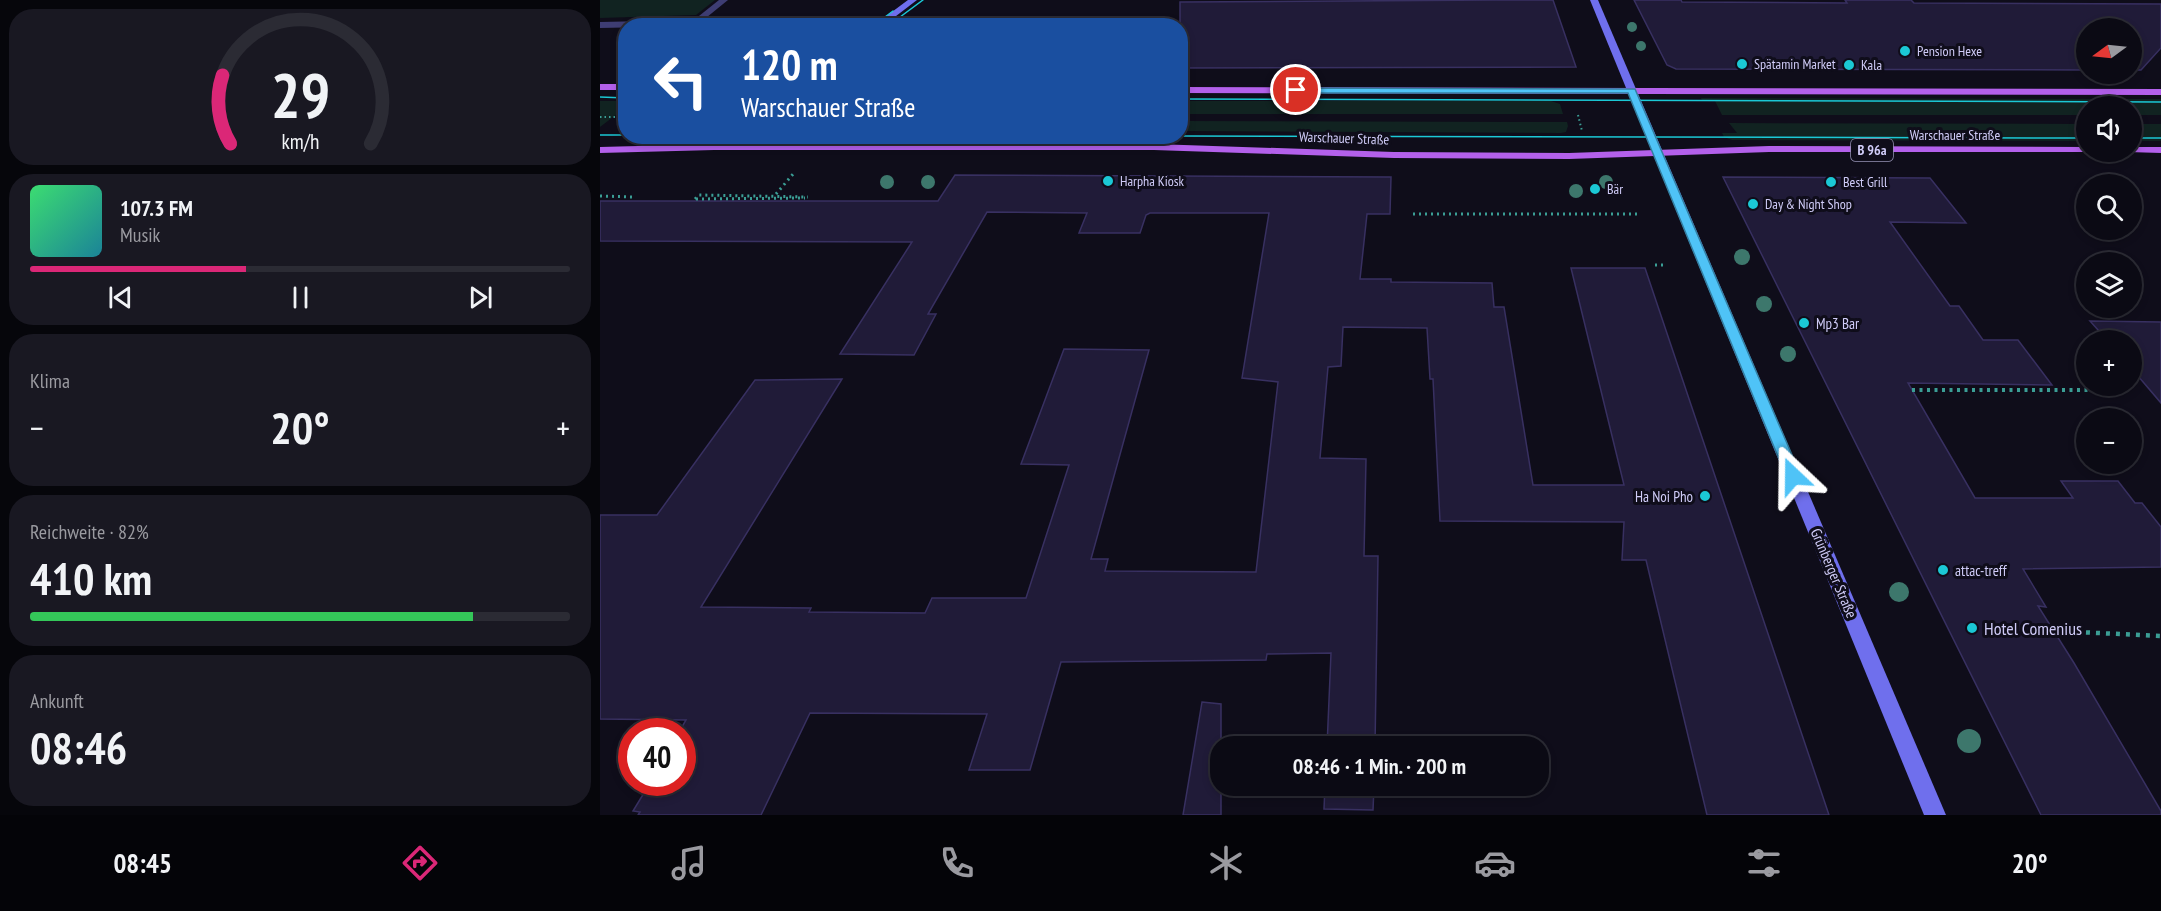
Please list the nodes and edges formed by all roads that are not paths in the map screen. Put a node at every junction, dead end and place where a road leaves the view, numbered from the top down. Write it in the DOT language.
graph roads {
  1 [pos="724,0"];
  2 [pos="913,0"];
  3 [pos="1594,0"];
  4 [pos="702,18"];
  5 [pos="888,18"];
  6 [pos="600,25"];
  7 [pos="618,25"];
  8 [pos="600,87"];
  9 [pos="618,87"];
  10 [pos="1188,90"];
  11 [pos="1632,90"];
  12 [pos="2161,92"];
  13 [pos="600,150"];
  14 [pos="2076,150"];
  15 [pos="2142,150"];
  16 [pos="2161,150"];
  17 [pos="1657,153"];
  18 [pos="1935,815"];
  1 -- 4 [label="lane"];
  2 -- 5 [label="street"];
  3 -- 11 [label="street, Grünberger Straße"];
  6 -- 7 [label="lane"];
  8 -- 9 [label="main road"];
  10 -- 11 [label="main road"];
  11 -- 12 [label="main road"];
  11 -- 17 [label="street, Grünberger Straße"];
  13 -- 17 [label="main road, Warschauer Straße / B 96a"];
  14 -- 17 [label="main road, Warschauer Straße / B 96a"];
  15 -- 16 [label="main road"];
  17 -- 18 [label="street, Grünberger Straße"];
}
